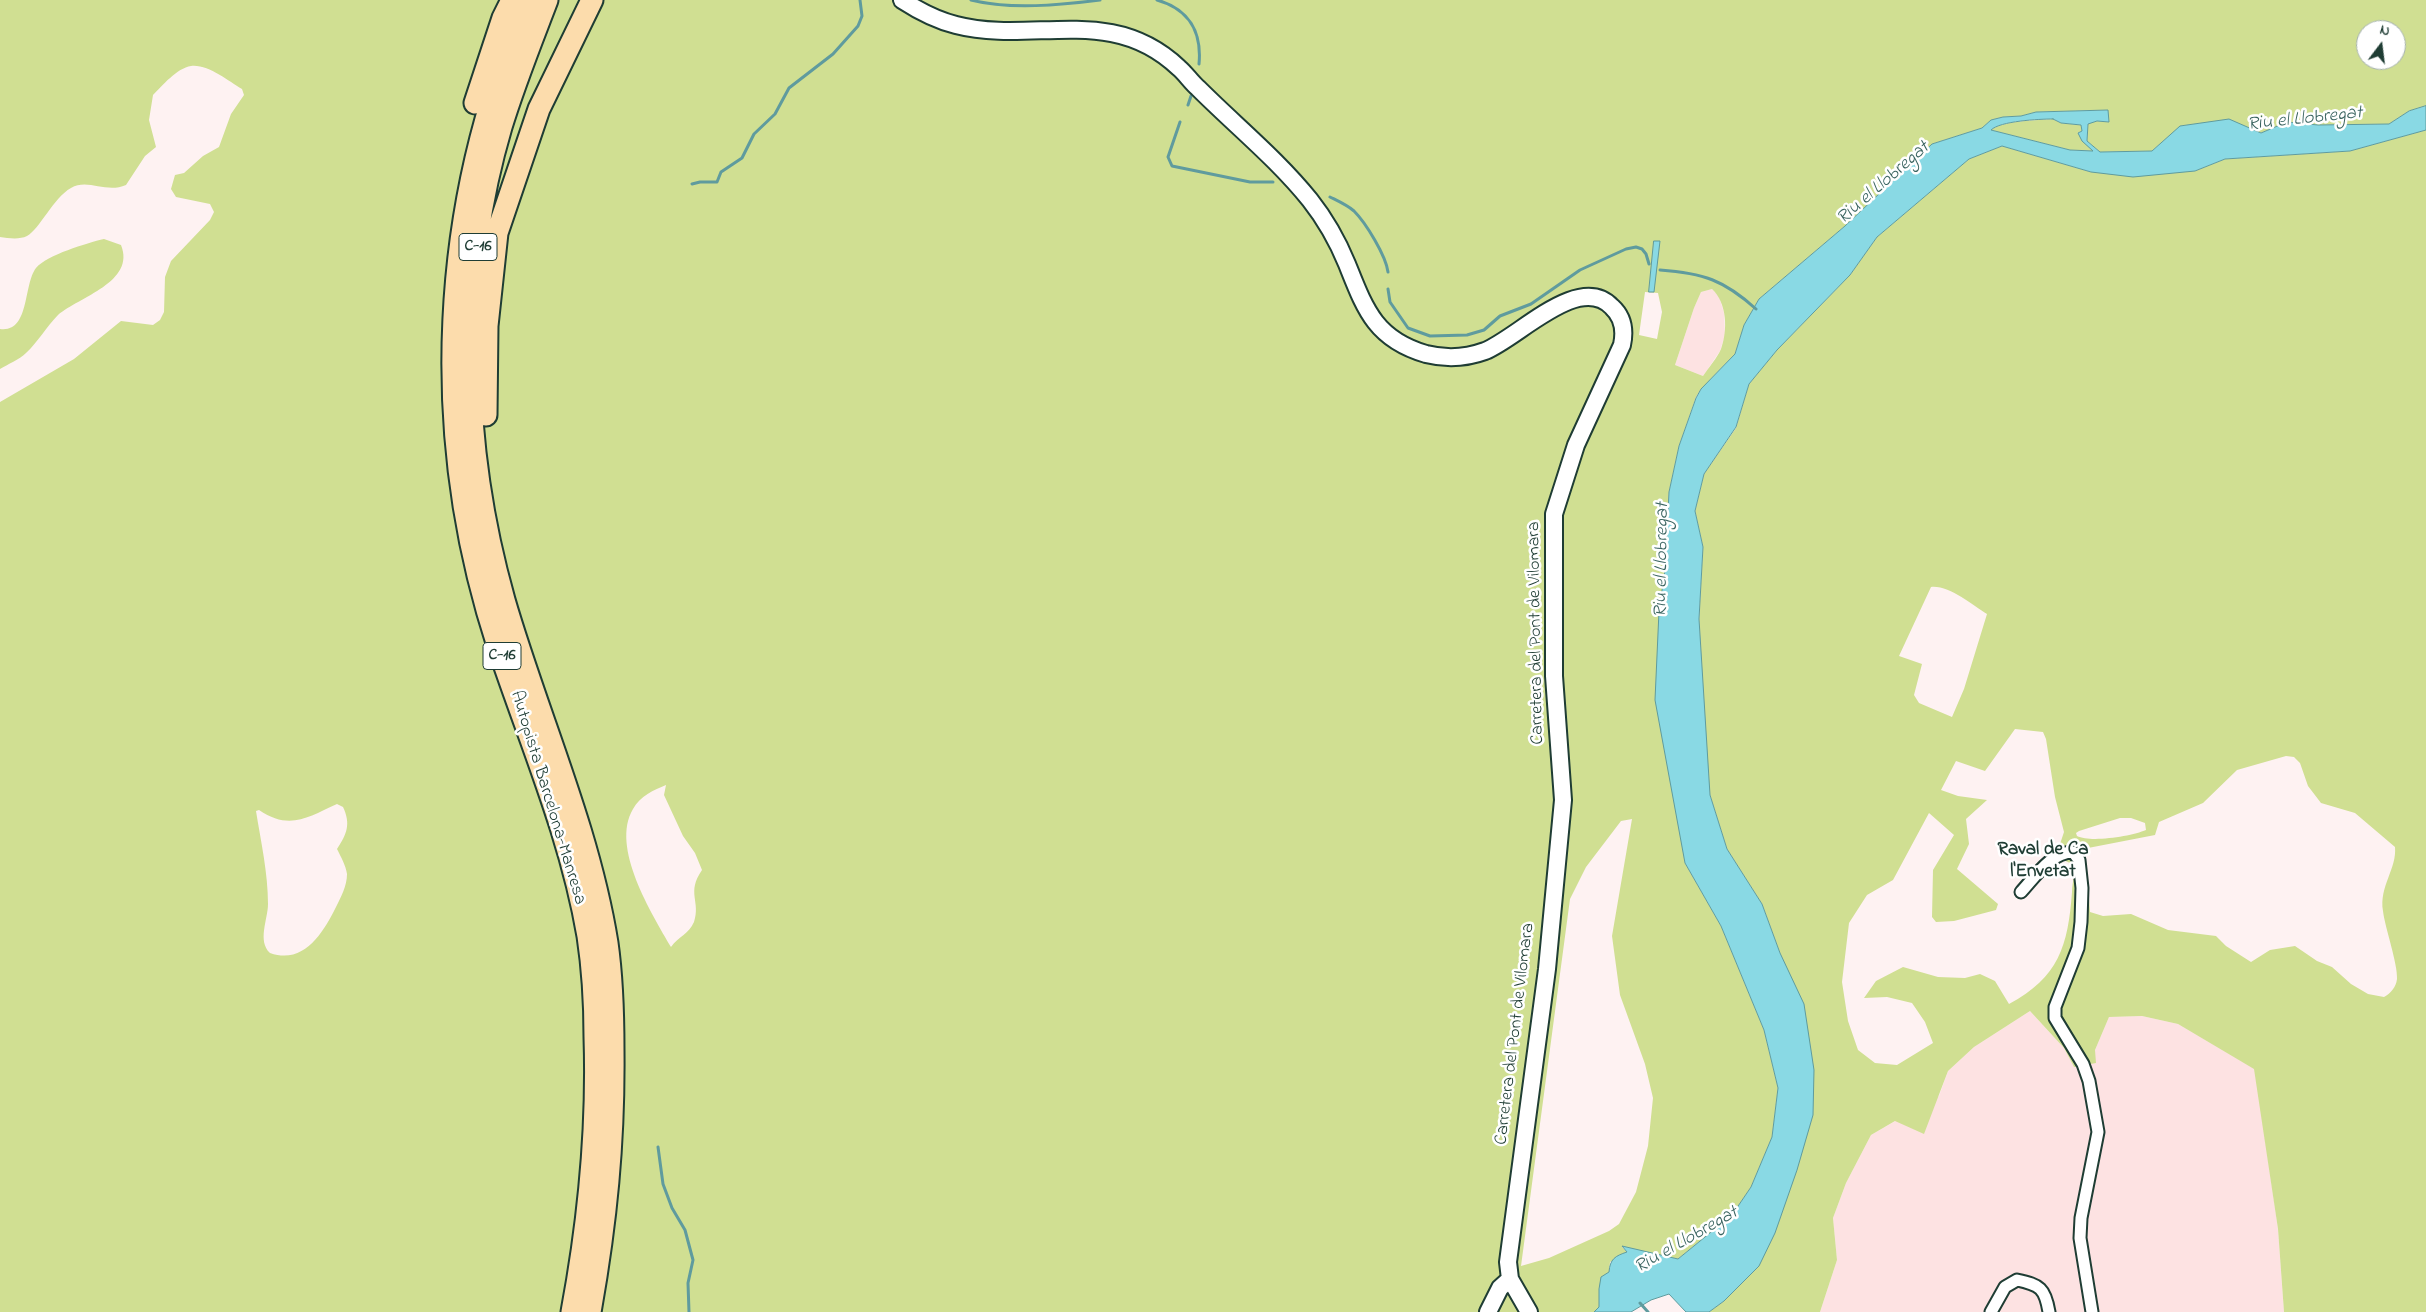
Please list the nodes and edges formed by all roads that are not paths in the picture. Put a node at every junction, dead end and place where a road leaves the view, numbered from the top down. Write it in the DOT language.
graph roads {
  1 [pos="512,0"];
  2 [pos="529,0"];
  3 [pos="547,0"];
  4 [pos="592,0"];
  5 [pos="902,0"];
  6 [pos="454,431"];
  7 [pos="483,503"];
  8 [pos="2021,892"];
  9 [pos="1512,1282"];
  10 [pos="572,1312"];
  11 [pos="590,1312"];
  12 [pos="1488,1312"];
  13 [pos="1529,1312"];
  14 [pos="1991,1312"];
  15 [pos="2049,1312"];
  16 [pos="2092,1312"];
  1 -- 6 [label="highway"];
  2 -- 6 [label="highway, Autopista Barcelona-Manresa / C-16"];
  3 -- 7 [label="highway, Autopista Barcelona-Manresa / C-16"];
  4 -- 7 [label="highway"];
  5 -- 9 [label="street, Carretera del Pont de Vilomara"];
  6 -- 10 [label="highway, Autopista Barcelona-Manresa / C-16"];
  7 -- 11 [label="highway, Autopista Barcelona-Manresa / C-16"];
  8 -- 16 [label="street"];
  9 -- 12 [label="street"];
  9 -- 13 [label="street"];
  14 -- 15 [label="street"];
}
